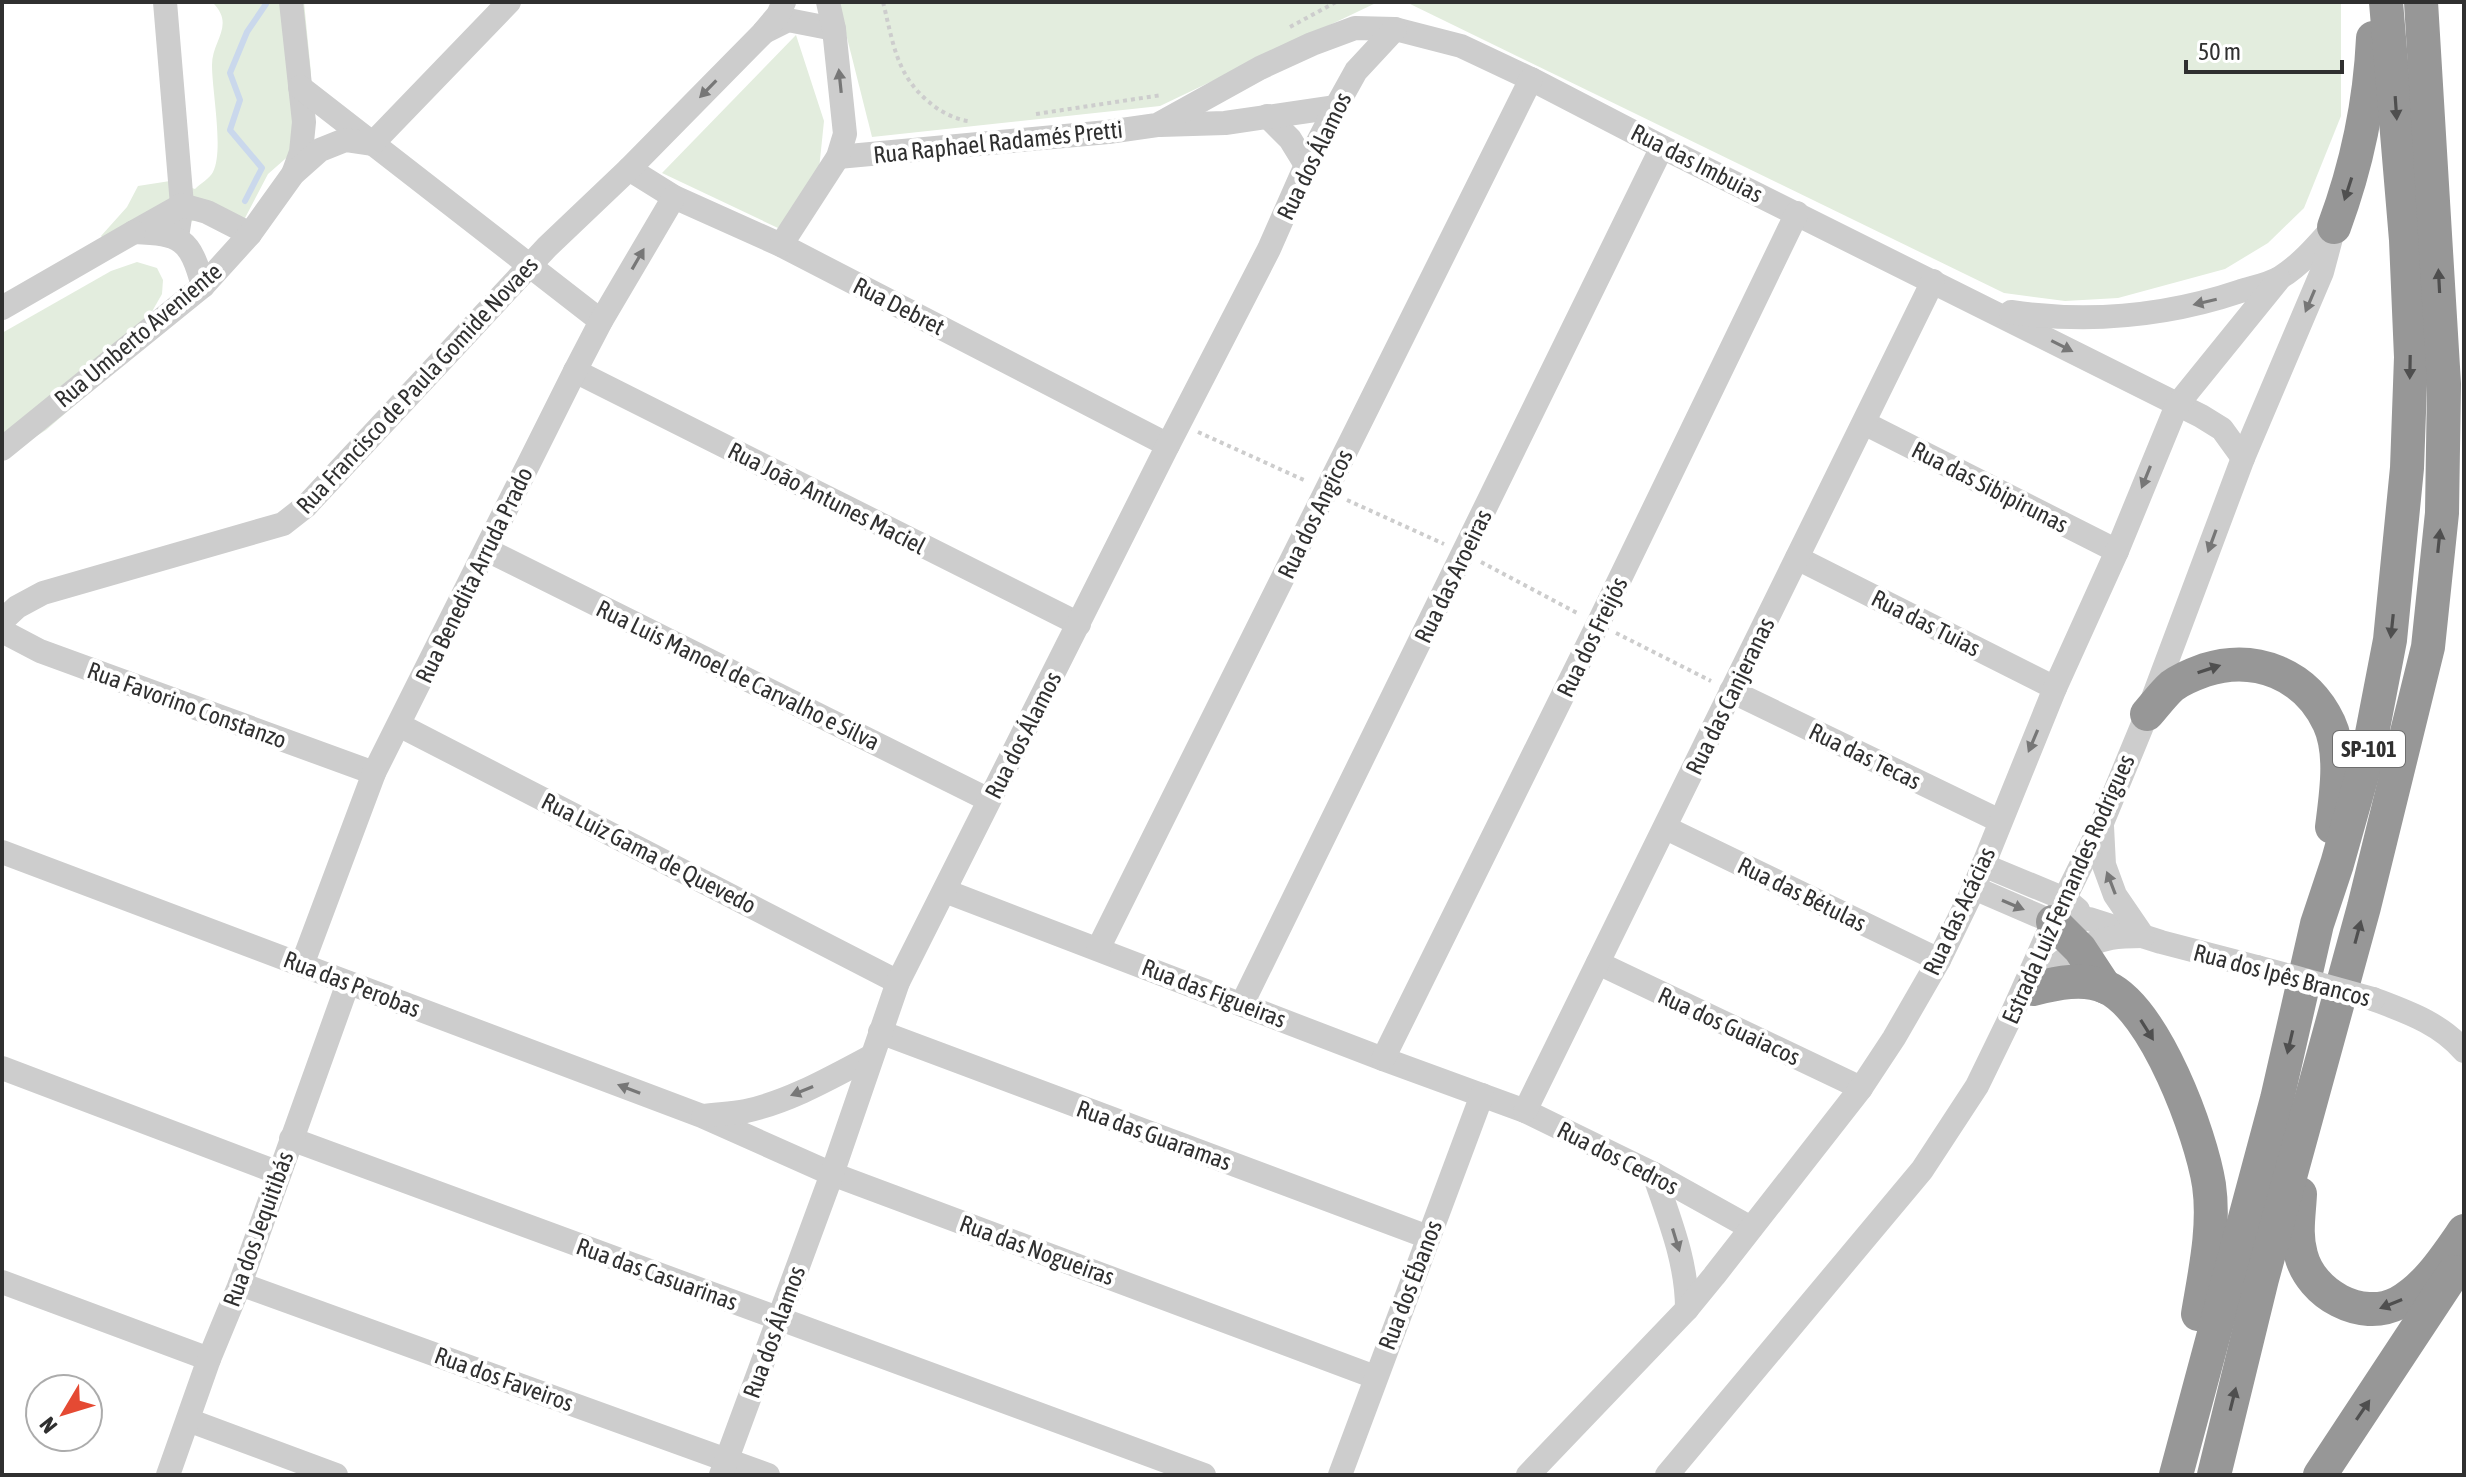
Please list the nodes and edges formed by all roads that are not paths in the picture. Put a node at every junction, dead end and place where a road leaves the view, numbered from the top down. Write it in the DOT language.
graph roads {
  1 [pos="165,2"];
  2 [pos="291,2"];
  3 [pos="509,2"];
  4 [pos="784,2"];
  5 [pos="828,2"];
  6 [pos="2375,2"];
  7 [pos="2386,2"];
  8 [pos="2421,2"];
  9 [pos="834,29"];
  10 [pos="1395,29"];
  11 [pos="762,34"];
  12 [pos="1531,79"];
  13 [pos="300,87"];
  14 [pos="1336,107"];
  15 [pos="1267,116"];
  16 [pos="1157,125"];
  17 [pos="372,144"];
  18 [pos="1662,147"];
  19 [pos="838,157"];
  20 [pos="1306,165"];
  21 [pos="629,169"];
  22 [pos="293,174"];
  23 [pos="674,197"];
  24 [pos="182,205"];
  25 [pos="1797,213"];
  26 [pos="2334,227"];
  27 [pos="134,232"];
  28 [pos="250,234"];
  29 [pos="177,237"];
  30 [pos="781,245"];
  31 [pos="530,267"];
  32 [pos="2279,279"];
  33 [pos="1933,281"];
  34 [pos="203,286"];
  35 [pos="2,308"];
  36 [pos="1993,310"];
  37 [pos="601,321"];
  38 [pos="575,371"];
  39 [pos="2177,405"];
  40 [pos="1864,423"];
  41 [pos="1168,445"];
  42 [pos="2,449"];
  43 [pos="2243,458"];
  44 [pos="487,550"];
  45 [pos="2117,551"];
  46 [pos="1797,558"];
  47 [pos="2,621"];
  48 [pos="1079,624"];
  49 [pos="2,631"];
  50 [pos="2055,688"];
  51 [pos="1731,691"];
  52 [pos="2147,714"];
  53 [pos="399,725"];
  54 [pos="374,773"];
  55 [pos="989,800"];
  56 [pos="2000,821"];
  57 [pos="2102,823"];
  58 [pos="1666,828"];
  59 [pos="2,852"];
  60 [pos="1983,865"];
  61 [pos="1974,888"];
  62 [pos="945,891"];
  63 [pos="2059,910"];
  64 [pos="2317,924"];
  65 [pos="2084,934"];
  66 [pos="2143,936"];
  67 [pos="1098,949"];
  68 [pos="1939,960"];
  69 [pos="1598,963"];
  70 [pos="302,965"];
  71 [pos="898,982"];
  72 [pos="348,983"];
  73 [pos="2105,987"];
  74 [pos="2023,1001"];
  75 [pos="1242,1004"];
  76 [pos="880,1032"];
  77 [pos="2464,1051"];
  78 [pos="872,1056"];
  79 [pos="1383,1059"];
  80 [pos="2,1068"];
  81 [pos="1861,1088"];
  82 [pos="1482,1095"];
  83 [pos="1525,1111"];
  84 [pos="702,1116"];
  85 [pos="2308,1117"];
  86 [pos="291,1139"];
  87 [pos="279,1173"];
  88 [pos="832,1174"];
  89 [pos="1654,1174"];
  90 [pos="1751,1228"];
  91 [pos="2464,1231"];
  92 [pos="1428,1237"];
  93 [pos="2464,1256"];
  94 [pos="2,1282"];
  95 [pos="240,1284"];
  96 [pos="1687,1309"];
  97 [pos="779,1318"];
  98 [pos="209,1359"];
  99 [pos="1375,1377"];
  100 [pos="188,1420"];
  101 [pos="724,1468"];
  102 [pos="168,1475"];
  103 [pos="336,1475"];
  104 [pos="768,1475"];
  105 [pos="1204,1475"];
  106 [pos="1340,1475"];
  107 [pos="1528,1475"];
  108 [pos="1667,1475"];
  109 [pos="2174,1475"];
  110 [pos="2214,1475"];
  111 [pos="2320,1475"];
  1 -- 24 [label="street"];
  2 -- 13 [label="street, Rua Umberto Aveniente"];
  3 -- 17 [label="street"];
  4 -- 11 [label="street, Rua Francisco de Paula Gomide Novaes"];
  5 -- 9 [label="street"];
  6 -- 26 [label="highway, one-way"];
  7 -- 64 [label="highway, SP-101, one-way"];
  85 -- 8 [label="highway, SP-101, one-way"];
  9 -- 11 [label="street, Rua Francisco de Paula Gomide Novaes"];
  19 -- 9 [label="street, one-way"];
  10 -- 12 [label="street, Rua das Imbuias"];
  10 -- 14 [label="street, Rua dos Álamos"];
  10 -- 16 [label="street, Rua Raphael Radamés Pretti"];
  11 -- 21 [label="street, Rua Francisco de Paula Gomide Novaes, one-way"];
  12 -- 18 [label="street, Rua das Imbuias"];
  12 -- 67 [label="street, Rua dos Angicos"];
  13 -- 17 [label="street"];
  13 -- 22 [label="street, Rua Umberto Aveniente"];
  14 -- 15 [label="street, Rua Raphael Radamés Pretti"];
  14 -- 20 [label="street, Rua dos Álamos"];
  15 -- 16 [label="street, Rua Raphael Radamés Pretti"];
  15 -- 20 [label="street"];
  16 -- 19 [label="street, Rua Raphael Radamés Pretti"];
  17 -- 22 [label="street, Rua Umberto Aveniente"];
  17 -- 31 [label="street"];
  18 -- 25 [label="street, Rua das Imbuias"];
  18 -- 75 [label="street, Rua das Aroeiras"];
  19 -- 30 [label="street"];
  20 -- 41 [label="street, Rua dos Álamos"];
  21 -- 23 [label="street, Rua Debret"];
  21 -- 31 [label="street, Rua Francisco de Paula Gomide Novaes"];
  22 -- 28 [label="street, Rua Umberto Aveniente"];
  23 -- 30 [label="street, Rua Debret"];
  37 -- 23 [label="street, Rua Benedita Arruda Prado, one-way"];
  24 -- 27 [label="street"];
  24 -- 28 [label="street"];
  24 -- 29 [label="street"];
  25 -- 33 [label="street, Rua das Imbuias"];
  25 -- 79 [label="street, Rua dos Freijós"];
  26 -- 32 [label="street, Rua das Imbuias"];
  26 -- 43 [label="street, Estrada Luiz Fernandes Rodrigues, one-way"];
  27 -- 29 [label="street"];
  27 -- 35 [label="street"];
  28 -- 34 [label="street, Rua Umberto Aveniente"];
  29 -- 34 [label="street"];
  30 -- 41 [label="street, Rua Debret"];
  31 -- 37 [label="street"];
  31 -- 47 [label="street, Rua Francisco de Paula Gomide Novaes"];
  32 -- 36 [label="street, Rua das Imbuias, one-way"];
  32 -- 39 [label="street, Rua das Acácias"];
  33 -- 36 [label="street, Rua das Imbuias"];
  33 -- 40 [label="street, Rua das Canjeranas"];
  34 -- 42 [label="street, Rua Umberto Aveniente"];
  36 -- 39 [label="street, Rua das Imbuias, one-way"];
  37 -- 38 [label="street, Rua Benedita Arruda Prado"];
  38 -- 44 [label="street, Rua Benedita Arruda Prado"];
  38 -- 48 [label="street, Rua João Antunes Maciel"];
  39 -- 43 [label="street, Rua das Imbuias"];
  39 -- 45 [label="street, Rua das Acácias, one-way"];
  40 -- 45 [label="street, Rua das Sibipirunas"];
  40 -- 46 [label="street, Rua das Canjeranas"];
  41 -- 48 [label="street, Rua dos Álamos"];
  43 -- 52 [label="street, Estrada Luiz Fernandes Rodrigues, one-way"];
  44 -- 53 [label="street, Rua Benedita Arruda Prado"];
  44 -- 55 [label="street, Rua Luis Manoel de Carvalho e Silva"];
  45 -- 50 [label="street, Rua das Acácias"];
  46 -- 50 [label="street, Rua das Tuias"];
  46 -- 51 [label="street, Rua das Canjeranas"];
  48 -- 55 [label="street, Rua dos Álamos"];
  49 -- 54 [label="street, Rua Favorino Constanzo"];
  50 -- 56 [label="street, Rua das Acácias, one-way"];
  51 -- 56 [label="street, Rua das Tecas"];
  51 -- 58 [label="street, Rua das Canjeranas"];
  52 -- 57 [label="street, Estrada Luiz Fernandes Rodrigues"];
  52 -- 64 [label="highway, one-way"];
  53 -- 54 [label="street, Rua Benedita Arruda Prado"];
  53 -- 71 [label="street, Rua Luiz Gama de Quevedo"];
  54 -- 70 [label="street, Rua Benedita Arruda Prado"];
  55 -- 62 [label="street, Rua dos Álamos"];
  56 -- 60 [label="street, Rua das Acácias"];
  57 -- 63 [label="street, Estrada Luiz Fernandes Rodrigues"];
  66 -- 57 [label="street, one-way"];
  58 -- 68 [label="street, Rua das Bétulas"];
  58 -- 69 [label="street, Rua das Canjeranas"];
  59 -- 70 [label="street, Rua das Perobas"];
  60 -- 61 [label="street, Rua das Acácias"];
  60 -- 63 [label="street"];
  61 -- 63 [label="street, one-way"];
  61 -- 68 [label="street, Rua das Acácias"];
  62 -- 67 [label="street, Rua das Figueiras"];
  62 -- 71 [label="street, Rua dos Álamos"];
  63 -- 65 [label="highway"];
  63 -- 74 [label="street, Estrada Luiz Fernandes Rodrigues"];
  64 -- 109 [label="highway, SP-101, one-way"];
  65 -- 66 [label="street"];
  65 -- 73 [label="highway"];
  65 -- 74 [label="street"];
  66 -- 77 [label="street, Rua dos Ipês Brancos, bridge"];
  67 -- 75 [label="street, Rua das Figueiras"];
  68 -- 81 [label="street, Rua das Acácias"];
  69 -- 81 [label="street, Rua dos Guaiacos"];
  69 -- 83 [label="street, Rua das Canjeranas"];
  70 -- 72 [label="street, Rua das Perobas"];
  71 -- 76 [label="street, Rua dos Álamos"];
  84 -- 72 [label="street, Rua das Perobas, one-way"];
  72 -- 86 [label="street, Rua dos Jequitibás"];
  73 -- 74 [label="highway"];
  73 -- 109 [label="highway, one-way"];
  74 -- 108 [label="street, Estrada Luiz Fernandes Rodrigues"];
  75 -- 79 [label="street, Rua das Figueiras"];
  76 -- 78 [label="street, Rua dos Álamos"];
  76 -- 92 [label="street, Rua das Guaramas"];
  78 -- 84 [label="street, one-way"];
  78 -- 88 [label="street, Rua dos Álamos"];
  79 -- 82 [label="street, Rua das Figueiras"];
  80 -- 87 [label="street"];
  81 -- 90 [label="street, Rua das Acácias"];
  82 -- 83 [label="street, Rua dos Cedros"];
  82 -- 92 [label="street, Rua dos Ébanos"];
  83 -- 89 [label="street, Rua dos Cedros"];
  84 -- 88 [label="street, Rua das Nogueiras"];
  91 -- 85 [label="highway, one-way"];
  110 -- 85 [label="highway, SP-101, one-way"];
  86 -- 87 [label="street, Rua dos Jequitibás"];
  86 -- 97 [label="street, Rua das Casuarinas"];
  87 -- 95 [label="street, Rua dos Jequitibás"];
  88 -- 97 [label="street, Rua dos Álamos"];
  88 -- 99 [label="street, Rua das Nogueiras"];
  89 -- 90 [label="street, Rua dos Cedros"];
  89 -- 96 [label="street, one-way"];
  90 -- 96 [label="street, Rua das Acácias"];
  92 -- 99 [label="street, Rua dos Ébanos"];
  111 -- 93 [label="highway, one-way"];
  94 -- 98 [label="street"];
  95 -- 98 [label="street, Rua dos Jequitibás"];
  95 -- 101 [label="street, Rua dos Faveiros"];
  96 -- 107 [label="street, Rua das Acácias"];
  97 -- 101 [label="street, Rua dos Álamos"];
  97 -- 105 [label="street, Rua das Casuarinas"];
  98 -- 100 [label="street, Rua dos Jequitibás"];
  99 -- 106 [label="street, Rua dos Ébanos"];
  100 -- 102 [label="street, Rua dos Jequitibás"];
  100 -- 103 [label="street"];
  101 -- 104 [label="street, Rua dos Faveiros"];
}
